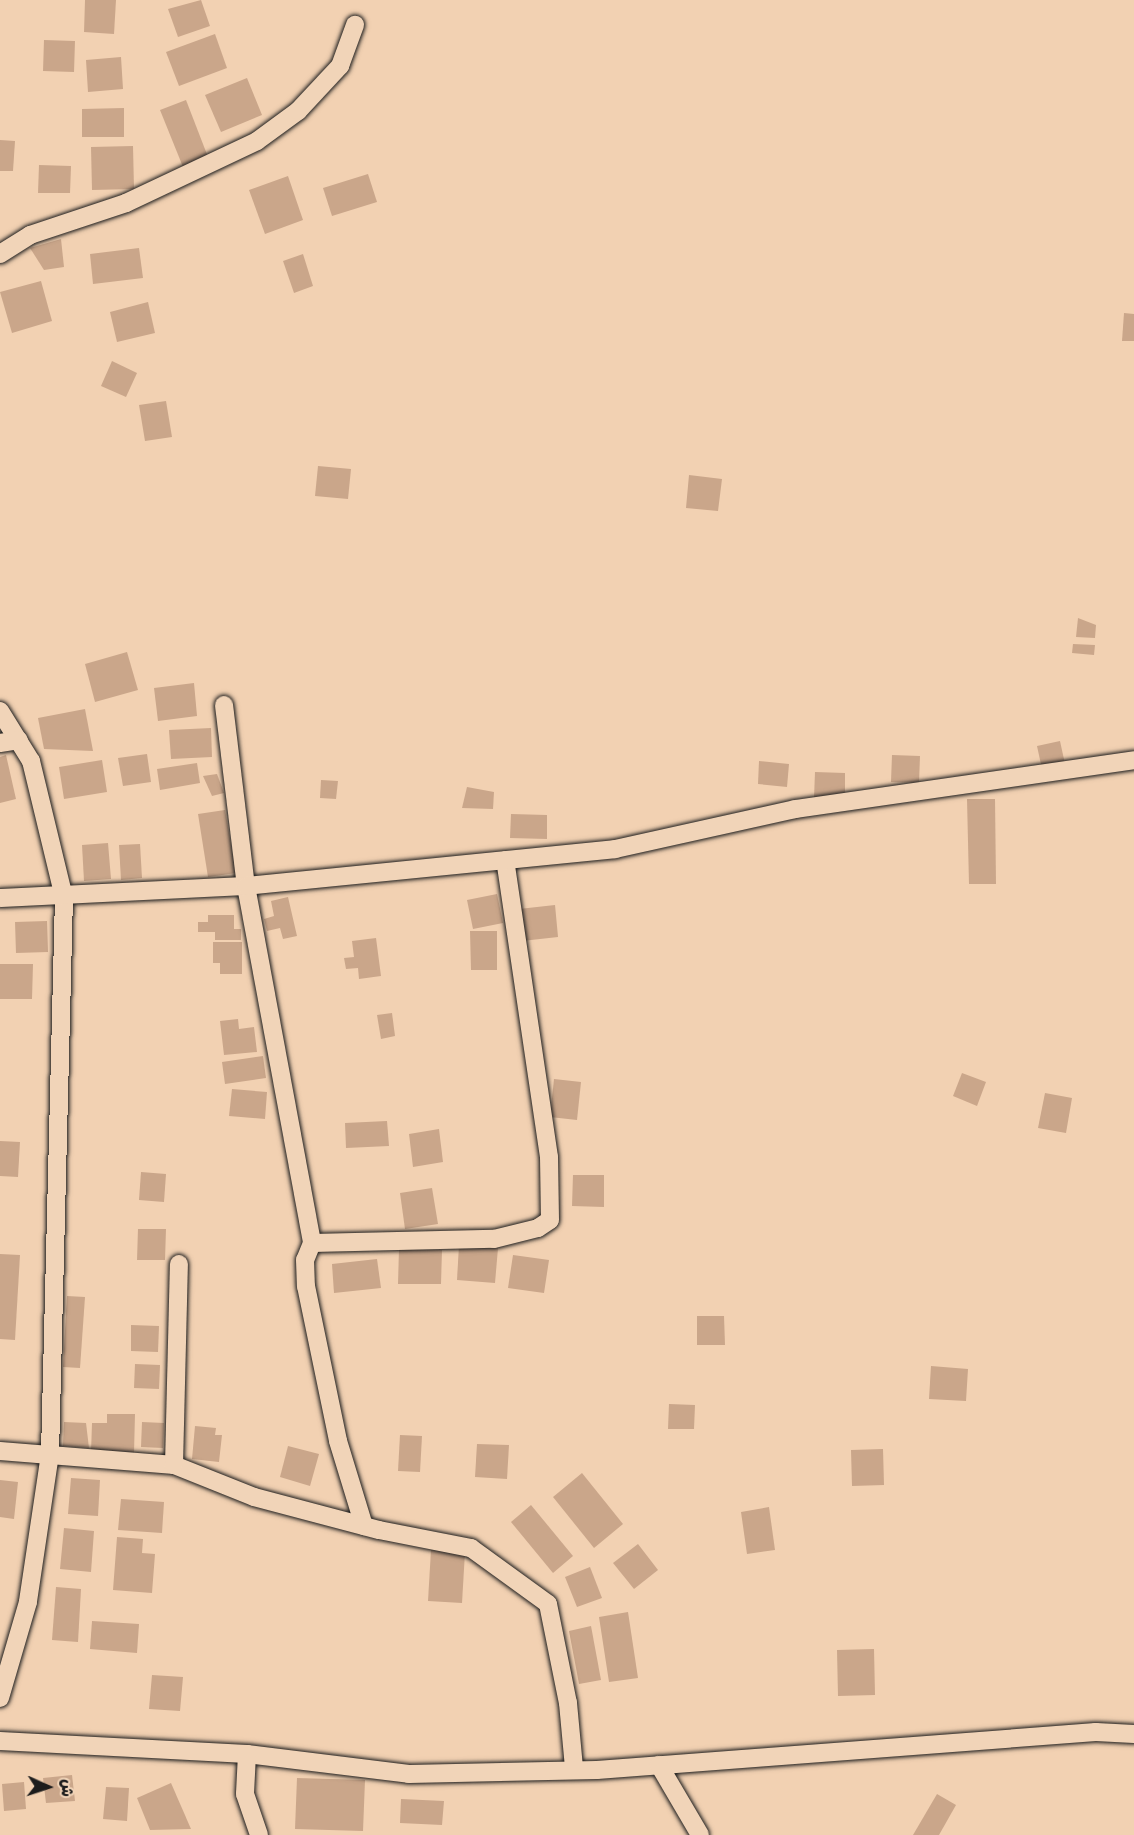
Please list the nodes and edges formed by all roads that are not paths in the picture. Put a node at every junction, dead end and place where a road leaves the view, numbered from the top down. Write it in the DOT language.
graph roads {
  1 [pos="355,25"];
  2 [pos="0,254"];
  3 [pos="224,705"];
  4 [pos="0,711"];
  5 [pos="19,740"];
  6 [pos="0,743"];
  7 [pos="1134,760"];
  8 [pos="505,860"];
  9 [pos="246,886"];
  10 [pos="64,897"];
  11 [pos="0,898"];
  12 [pos="312,1243"];
  13 [pos="179,1264"];
  14 [pos="0,1451"];
  15 [pos="50,1454"];
  16 [pos="174,1465"];
  17 [pos="364,1526"];
  18 [pos="0,1698"];
  19 [pos="1134,1734"];
  20 [pos="0,1741"];
  21 [pos="247,1754"];
  22 [pos="659,1765"];
  23 [pos="574,1768"];
  24 [pos="259,1835"];
  25 [pos="700,1835"];
  1 -- 2 [label="street"];
  3 -- 9 [label="street"];
  4 -- 5 [label="street"];
  5 -- 6 [label="street"];
  5 -- 10 [label="street"];
  7 -- 8 [label="street"];
  8 -- 9 [label="street"];
  8 -- 12 [label="street"];
  9 -- 10 [label="street"];
  9 -- 12 [label="street"];
  10 -- 11 [label="street"];
  10 -- 15 [label="street"];
  12 -- 17 [label="street"];
  13 -- 16 [label="street"];
  14 -- 15 [label="street"];
  15 -- 16 [label="street"];
  15 -- 18 [label="street"];
  16 -- 17 [label="street"];
  17 -- 23 [label="street"];
  19 -- 22 [label="street"];
  20 -- 21 [label="street"];
  21 -- 23 [label="street"];
  21 -- 24 [label="street"];
  22 -- 23 [label="street"];
  22 -- 25 [label="street"];
}
